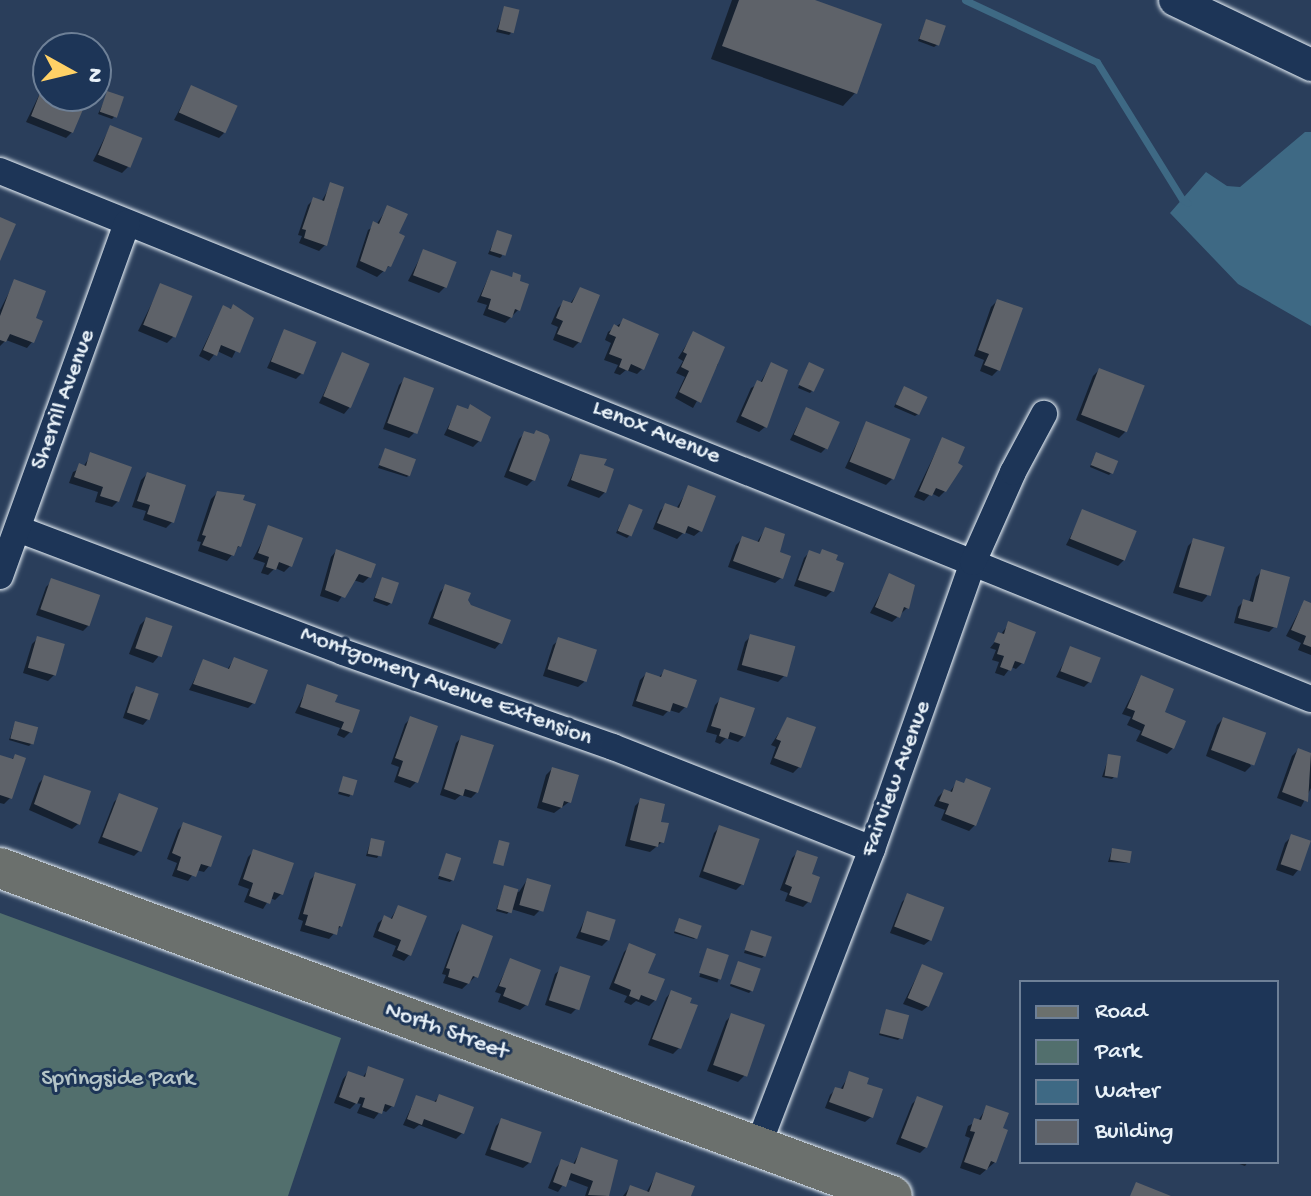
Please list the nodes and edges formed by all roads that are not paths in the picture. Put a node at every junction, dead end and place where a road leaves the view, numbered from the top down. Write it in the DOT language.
graph roads {
  1 [pos="1175,0"];
  2 [pos="1311,65"];
  3 [pos="0,171"];
  4 [pos="127,223"];
  5 [pos="1044,414"];
  6 [pos="18,529"];
  7 [pos="973,562"];
  8 [pos="0,576"];
  9 [pos="1311,699"];
  10 [pos="872,849"];
  11 [pos="0,868"];
  12 [pos="758,1146"];
  13 [pos="892,1196"];
  1 -- 2 [label="street"];
  3 -- 4 [label="street, Lenox Avenue"];
  4 -- 6 [label="street, Sherrill Avenue"];
  4 -- 7 [label="street, Lenox Avenue"];
  5 -- 7 [label="street, Fairview Avenue"];
  6 -- 8 [label="street, Sherrill Avenue"];
  6 -- 10 [label="street, Montgomery Avenue Extension"];
  7 -- 9 [label="street, Lenox Avenue"];
  7 -- 10 [label="street, Fairview Avenue"];
  10 -- 12 [label="street, Fairview Avenue"];
  11 -- 12 [label="main road, North Street"];
  12 -- 13 [label="main road, North Street"];
}
